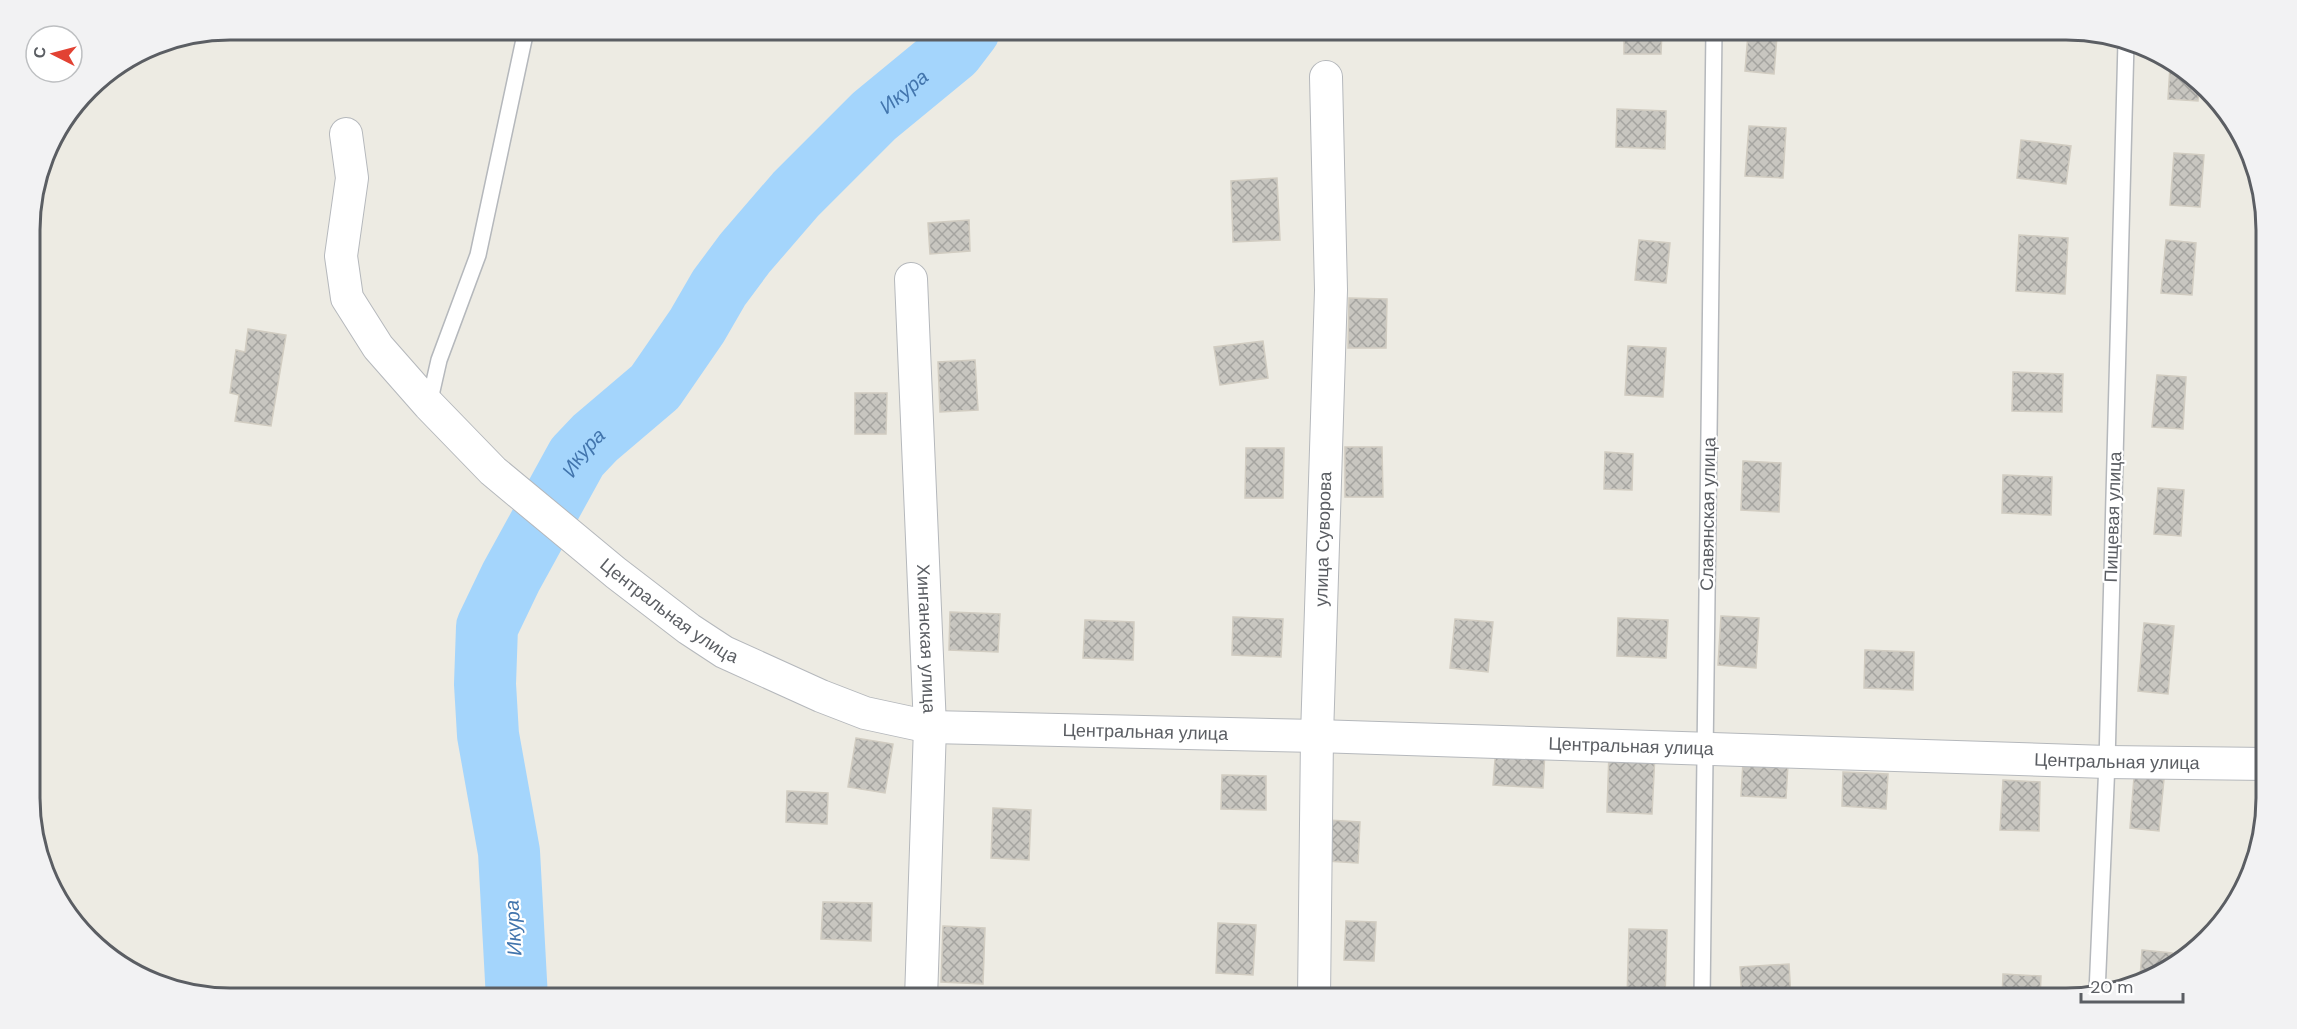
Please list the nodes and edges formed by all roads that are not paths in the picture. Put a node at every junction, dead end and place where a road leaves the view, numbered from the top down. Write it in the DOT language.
graph roads {
  1 [pos="524,40"];
  2 [pos="1714,40"];
  3 [pos="2126,50"];
  4 [pos="1326,77"];
  5 [pos="346,134"];
  6 [pos="911,279"];
  7 [pos="429,405"];
  8 [pos="930,727"];
  9 [pos="1317,736"];
  10 [pos="1706,750"];
  11 [pos="2107,762"];
  12 [pos="2256,764"];
  13 [pos="2097,986"];
  14 [pos="921,988"];
  15 [pos="1314,988"];
  16 [pos="1702,988"];
  1 -- 7 [label="lane"];
  2 -- 10 [label="lane, Славянская улица"];
  3 -- 11 [label="lane, Пищевая улица"];
  4 -- 9 [label="street, улица Суворова"];
  5 -- 7 [label="street, Центральная улица"];
  6 -- 8 [label="street, Хинганская улица"];
  7 -- 8 [label="street, Центральная улица"];
  8 -- 9 [label="street, Центральная улица"];
  8 -- 14 [label="street, Хинганская улица"];
  9 -- 10 [label="street, Центральная улица"];
  9 -- 15 [label="street, улица Суворова"];
  10 -- 11 [label="street, Центральная улица"];
  10 -- 16 [label="lane, Славянская улица"];
  11 -- 12 [label="street, Центральная улица"];
  11 -- 13 [label="lane, Пищевая улица"];
}
